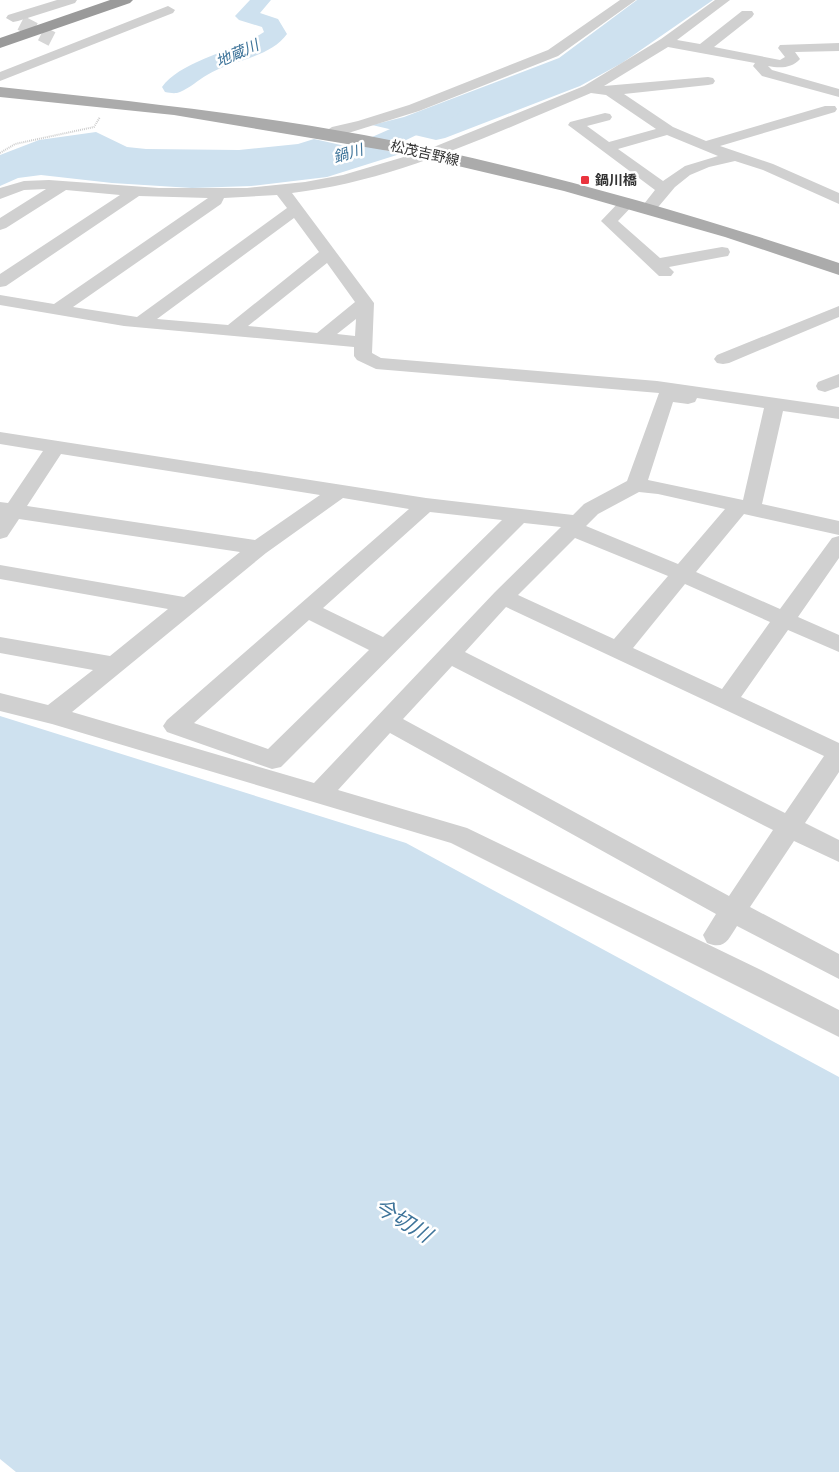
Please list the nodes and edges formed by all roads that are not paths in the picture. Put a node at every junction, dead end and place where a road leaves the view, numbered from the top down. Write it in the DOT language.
graph roads {
  1 [pos="70,0"];
  2 [pos="125,0"];
  3 [pos="629,0"];
  4 [pos="723,0"];
  5 [pos="168,10"];
  6 [pos="0,12"];
  7 [pos="747,14"];
  8 [pos="52,39"];
  9 [pos="666,42"];
  10 [pos="0,43"];
  11 [pos="839,47"];
  12 [pos="72,48"];
  13 [pos="703,49"];
  14 [pos="758,60"];
  15 [pos="0,77"];
  16 [pos="708,81"];
  17 [pos="589,89"];
  18 [pos="610,91"];
  19 [pos="0,92"];
  20 [pos="839,93"];
  21 [pos="830,109"];
  22 [pos="605,117"];
  23 [pos="668,130"];
  24 [pos="329,134"];
  25 [pos="705,146"];
  26 [pos="606,148"];
  27 [pos="428,154"];
  28 [pos="738,156"];
  29 [pos="62,186"];
  30 [pos="281,189"];
  31 [pos="664,190"];
  32 [pos="135,192"];
  33 [pos="0,194"];
  34 [pos="218,194"];
  35 [pos="839,199"];
  36 [pos="627,203"];
  37 [pos="295,209"];
  38 [pos="648,209"];
  39 [pos="0,225"];
  40 [pos="722,252"];
  41 [pos="328,253"];
  42 [pos="839,268"];
  43 [pos="0,282"];
  44 [pos="0,300"];
  45 [pos="365,303"];
  46 [pos="57,310"];
  47 [pos="839,310"];
  48 [pos="141,322"];
  49 [pos="231,331"];
  50 [pos="320,339"];
  51 [pos="363,342"];
  52 [pos="723,359"];
  53 [pos="774,408"];
  54 [pos="839,414"];
  55 [pos="839,419"];
  56 [pos="0,438"];
  57 [pos="55,448"];
  58 [pos="636,485"];
  59 [pos="338,492"];
  60 [pos="426,505"];
  61 [pos="745,507"];
  62 [pos="7,510"];
  63 [pos="519,516"];
  64 [pos="574,525"];
  65 [pos="839,528"];
  66 [pos="0,532"];
  67 [pos="839,543"];
  68 [pos="259,548"];
  69 [pos="0,572"];
  70 [pos="682,574"];
  71 [pos="502,597"];
  72 [pos="187,605"];
  73 [pos="308,610"];
  74 [pos="784,621"];
  75 [pos="839,644"];
  76 [pos="0,645"];
  77 [pos="385,648"];
  78 [pos="618,650"];
  79 [pos="449,654"];
  80 [pos="113,666"];
  81 [pos="726,700"];
  82 [pos="0,702"];
  83 [pos="52,715"];
  84 [pos="387,721"];
  85 [pos="839,753"];
  86 [pos="319,794"];
  87 [pos="790,826"];
  88 [pos="839,852"];
  89 [pos="733,911"];
  90 [pos="716,935"];
  91 [pos="839,967"];
  92 [pos="839,1024"];
  1 -- 6 [label="street"];
  2 -- 10 [label="highway"];
  3 -- 24 [label="street"];
  4 -- 9 [label="street"];
  5 -- 12 [label="street"];
  7 -- 13 [label="street"];
  8 -- 12 [label="street"];
  9 -- 13 [label="street"];
  9 -- 17 [label="street"];
  11 -- 14 [label="street"];
  12 -- 15 [label="street"];
  13 -- 14 [label="street"];
  14 -- 20 [label="street"];
  16 -- 18 [label="street"];
  17 -- 18 [label="street"];
  17 -- 27 [label="street"];
  18 -- 23 [label="street"];
  19 -- 24 [label="main road, 松茂吉野線"];
  21 -- 25 [label="street"];
  22 -- 26 [label="street"];
  23 -- 25 [label="street"];
  23 -- 26 [label="street"];
  24 -- 27 [label="main road, 松茂吉野線"];
  25 -- 28 [label="street"];
  26 -- 31 [label="street"];
  27 -- 30 [label="street"];
  27 -- 36 [label="main road, 松茂吉野線"];
  28 -- 31 [label="street"];
  28 -- 35 [label="street"];
  29 -- 32 [label="street"];
  29 -- 33 [label="street"];
  29 -- 39 [label="street"];
  30 -- 34 [label="street"];
  30 -- 37 [label="street"];
  31 -- 38 [label="street"];
  32 -- 34 [label="street"];
  32 -- 43 [label="street"];
  34 -- 46 [label="street"];
  36 -- 38 [label="main road, 松茂吉野線"];
  36 -- 40 [label="street"];
  37 -- 41 [label="street"];
  37 -- 48 [label="street"];
  38 -- 42 [label="main road, 松茂吉野線"];
  41 -- 45 [label="street"];
  41 -- 49 [label="street"];
  44 -- 46 [label="street"];
  45 -- 50 [label="street"];
  45 -- 51 [label="street"];
  46 -- 48 [label="street"];
  47 -- 52 [label="street"];
  48 -- 49 [label="street"];
  49 -- 50 [label="street"];
  50 -- 51 [label="street"];
  51 -- 54 [label="street"];
  53 -- 55 [label="street"];
  53 -- 58 [label="street"];
  53 -- 61 [label="street"];
  56 -- 57 [label="street"];
  57 -- 59 [label="street"];
  57 -- 62 [label="street"];
  58 -- 61 [label="street"];
  58 -- 64 [label="street"];
  59 -- 60 [label="street"];
  59 -- 68 [label="street"];
  60 -- 63 [label="street"];
  60 -- 73 [label="street"];
  61 -- 65 [label="street"];
  61 -- 70 [label="street"];
  62 -- 66 [label="street"];
  62 -- 68 [label="street"];
  63 -- 64 [label="street"];
  63 -- 77 [label="street"];
  64 -- 70 [label="street"];
  64 -- 71 [label="street"];
  67 -- 74 [label="street"];
  68 -- 72 [label="street"];
  69 -- 72 [label="street"];
  70 -- 74 [label="street"];
  70 -- 78 [label="street"];
  71 -- 78 [label="street"];
  71 -- 79 [label="street"];
  72 -- 80 [label="street"];
  73 -- 77 [label="street"];
  73 -- 77 [label="street"];
  74 -- 75 [label="street"];
  74 -- 81 [label="street"];
  76 -- 80 [label="street"];
  78 -- 81 [label="street"];
  79 -- 84 [label="street"];
  79 -- 87 [label="street"];
  80 -- 83 [label="street"];
  81 -- 85 [label="street"];
  82 -- 83 [label="street"];
  83 -- 86 [label="street"];
  84 -- 86 [label="street"];
  84 -- 89 [label="street"];
  85 -- 87 [label="street"];
  86 -- 92 [label="street"];
  87 -- 88 [label="street"];
  87 -- 89 [label="street"];
  89 -- 90 [label="street"];
  89 -- 91 [label="street"];
}
